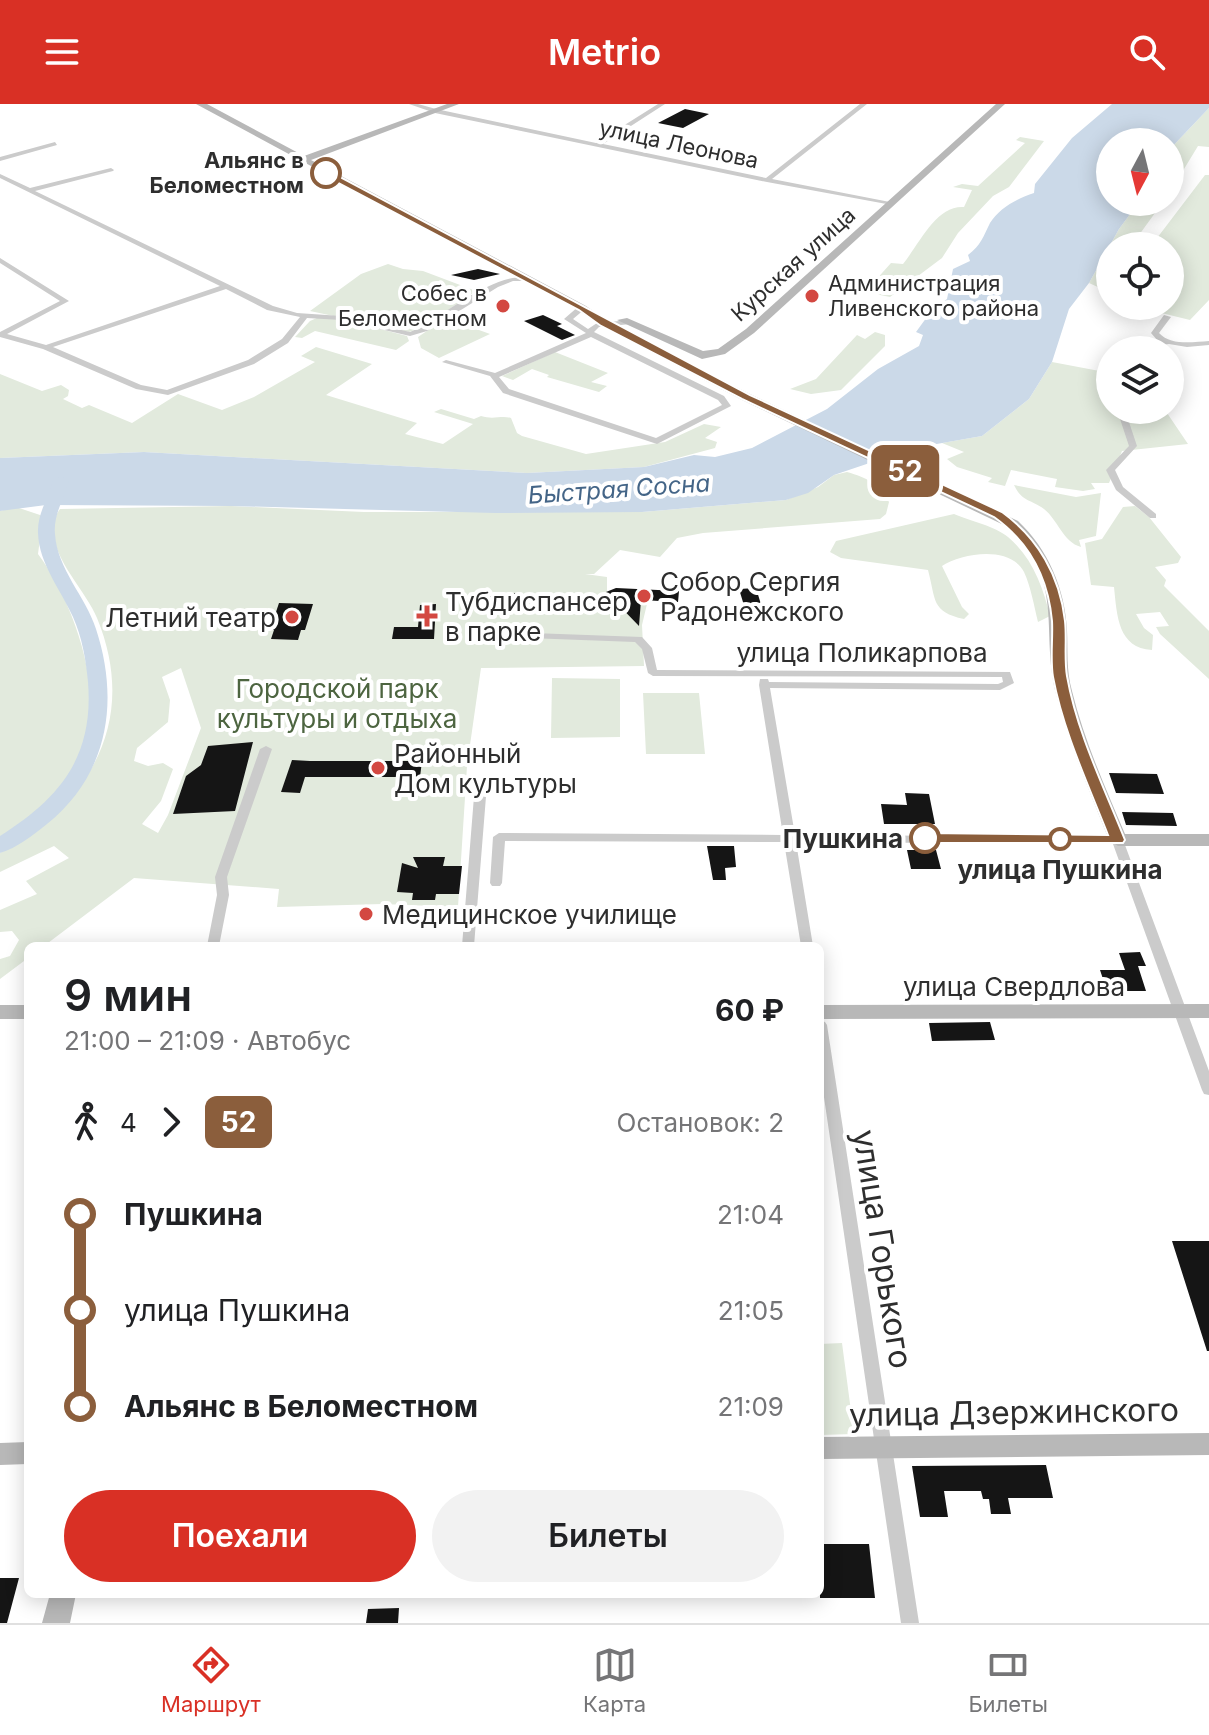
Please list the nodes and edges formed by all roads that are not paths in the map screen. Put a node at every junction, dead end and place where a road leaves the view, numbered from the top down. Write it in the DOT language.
graph roads {
  1 [pos="200,104"];
  2 [pos="412,104"];
  3 [pos="455,104"];
  4 [pos="662,104"];
  5 [pos="864,104"];
  6 [pos="1001,104"];
  7 [pos="435,111"];
  8 [pos="55,144"];
  9 [pos="597,145"];
  10 [pos="0,159"];
  11 [pos="302,160"];
  12 [pos="111,170"];
  13 [pos="0,176"];
  14 [pos="767,180"];
  15 [pos="30,190"];
  16 [pos="892,203"];
  17 [pos="0,260"];
  18 [pos="527,279"];
  19 [pos="228,286"];
  20 [pos="582,308"];
  21 [pos="305,316"];
  22 [pos="1165,320"];
  23 [pos="628,322"];
  24 [pos="605,324"];
  25 [pos="590,333"];
  26 [pos="0,335"];
  27 [pos="1159,336"];
  28 [pos="1184,342"];
  29 [pos="1209,343"];
  30 [pos="46,347"];
  31 [pos="446,362"];
  32 [pos="494,376"];
  33 [pos="1126,424"];
  34 [pos="1153,516"];
  35 [pos="532,636"];
  36 [pos="763,680"];
  37 [pos="266,749"];
  38 [pos="481,784"];
  39 [pos="789,838"];
  40 [pos="1118,840"];
  41 [pos="1209,840"];
  42 [pos="496,883"];
  43 [pos="214,942"];
  44 [pos="468,942"];
  45 [pos="806,942"];
  46 [pos="1181,1011"];
  47 [pos="1209,1011"];
  48 [pos="0,1012"];
  49 [pos="24,1012"];
  50 [pos="824,1012"];
  51 [pos="824,1052"];
  52 [pos="1209,1090"];
  53 [pos="1209,1444"];
  54 [pos="824,1448"];
  55 [pos="884,1449"];
  56 [pos="24,1453"];
  57 [pos="0,1454"];
  58 [pos="62,1598"];
  59 [pos="56,1623"];
  60 [pos="910,1623"];
  1 -- 11 [label="street"];
  2 -- 7 [label="street, улица Леонова"];
  3 -- 7 [label="street"];
  4 -- 9 [label="street"];
  5 -- 14 [label="street"];
  6 -- 16 [label="street, Курская улица"];
  7 -- 9 [label="street, улица Леонова"];
  7 -- 11 [label="street"];
  8 -- 10 [label="street"];
  9 -- 14 [label="street, улица Леонова"];
  11 -- 18 [label="street"];
  12 -- 15 [label="street"];
  13 -- 15 [label="street"];
  14 -- 16 [label="street, улица Леонова"];
  15 -- 19 [label="street"];
  16 -- 23 [label="street, Курская улица"];
  17 -- 26 [label="street"];
  18 -- 20 [label="street"];
  18 -- 21 [label="street"];
  19 -- 21 [label="street"];
  19 -- 30 [label="street"];
  20 -- 23 [label="street, Курская улица"];
  20 -- 24 [label="street"];
  20 -- 25 [label="street"];
  21 -- 30 [label="street"];
  22 -- 27 [label="street"];
  23 -- 24 [label="street"];
  24 -- 25 [label="street"];
  24 -- 40 [label="street"];
  25 -- 32 [label="street"];
  25 -- 32 [label="street"];
  26 -- 30 [label="street"];
  28 -- 29 [label="street"];
  31 -- 32 [label="street"];
  33 -- 34 [label="street"];
  35 -- 36 [label="street, улица Поликарпова"];
  36 -- 36 [label="street, улица Поликарпова"];
  36 -- 39 [label="street"];
  37 -- 43 [label="street"];
  38 -- 44 [label="street"];
  39 -- 40 [label="street"];
  39 -- 42 [label="street"];
  39 -- 45 [label="street"];
  40 -- 41 [label="street"];
  40 -- 46 [label="street"];
  46 -- 47 [label="street, улица Свердлова"];
  46 -- 50 [label="street, улица Свердлова"];
  46 -- 52 [label="street"];
  48 -- 49 [label="street"];
  51 -- 55 [label="street, улица Горького"];
  53 -- 55 [label="street, улица Дзержинского"];
  54 -- 55 [label="street, улица Дзержинского"];
  55 -- 60 [label="street, улица Горького"];
  56 -- 57 [label="street"];
  58 -- 59 [label="street"];
}
